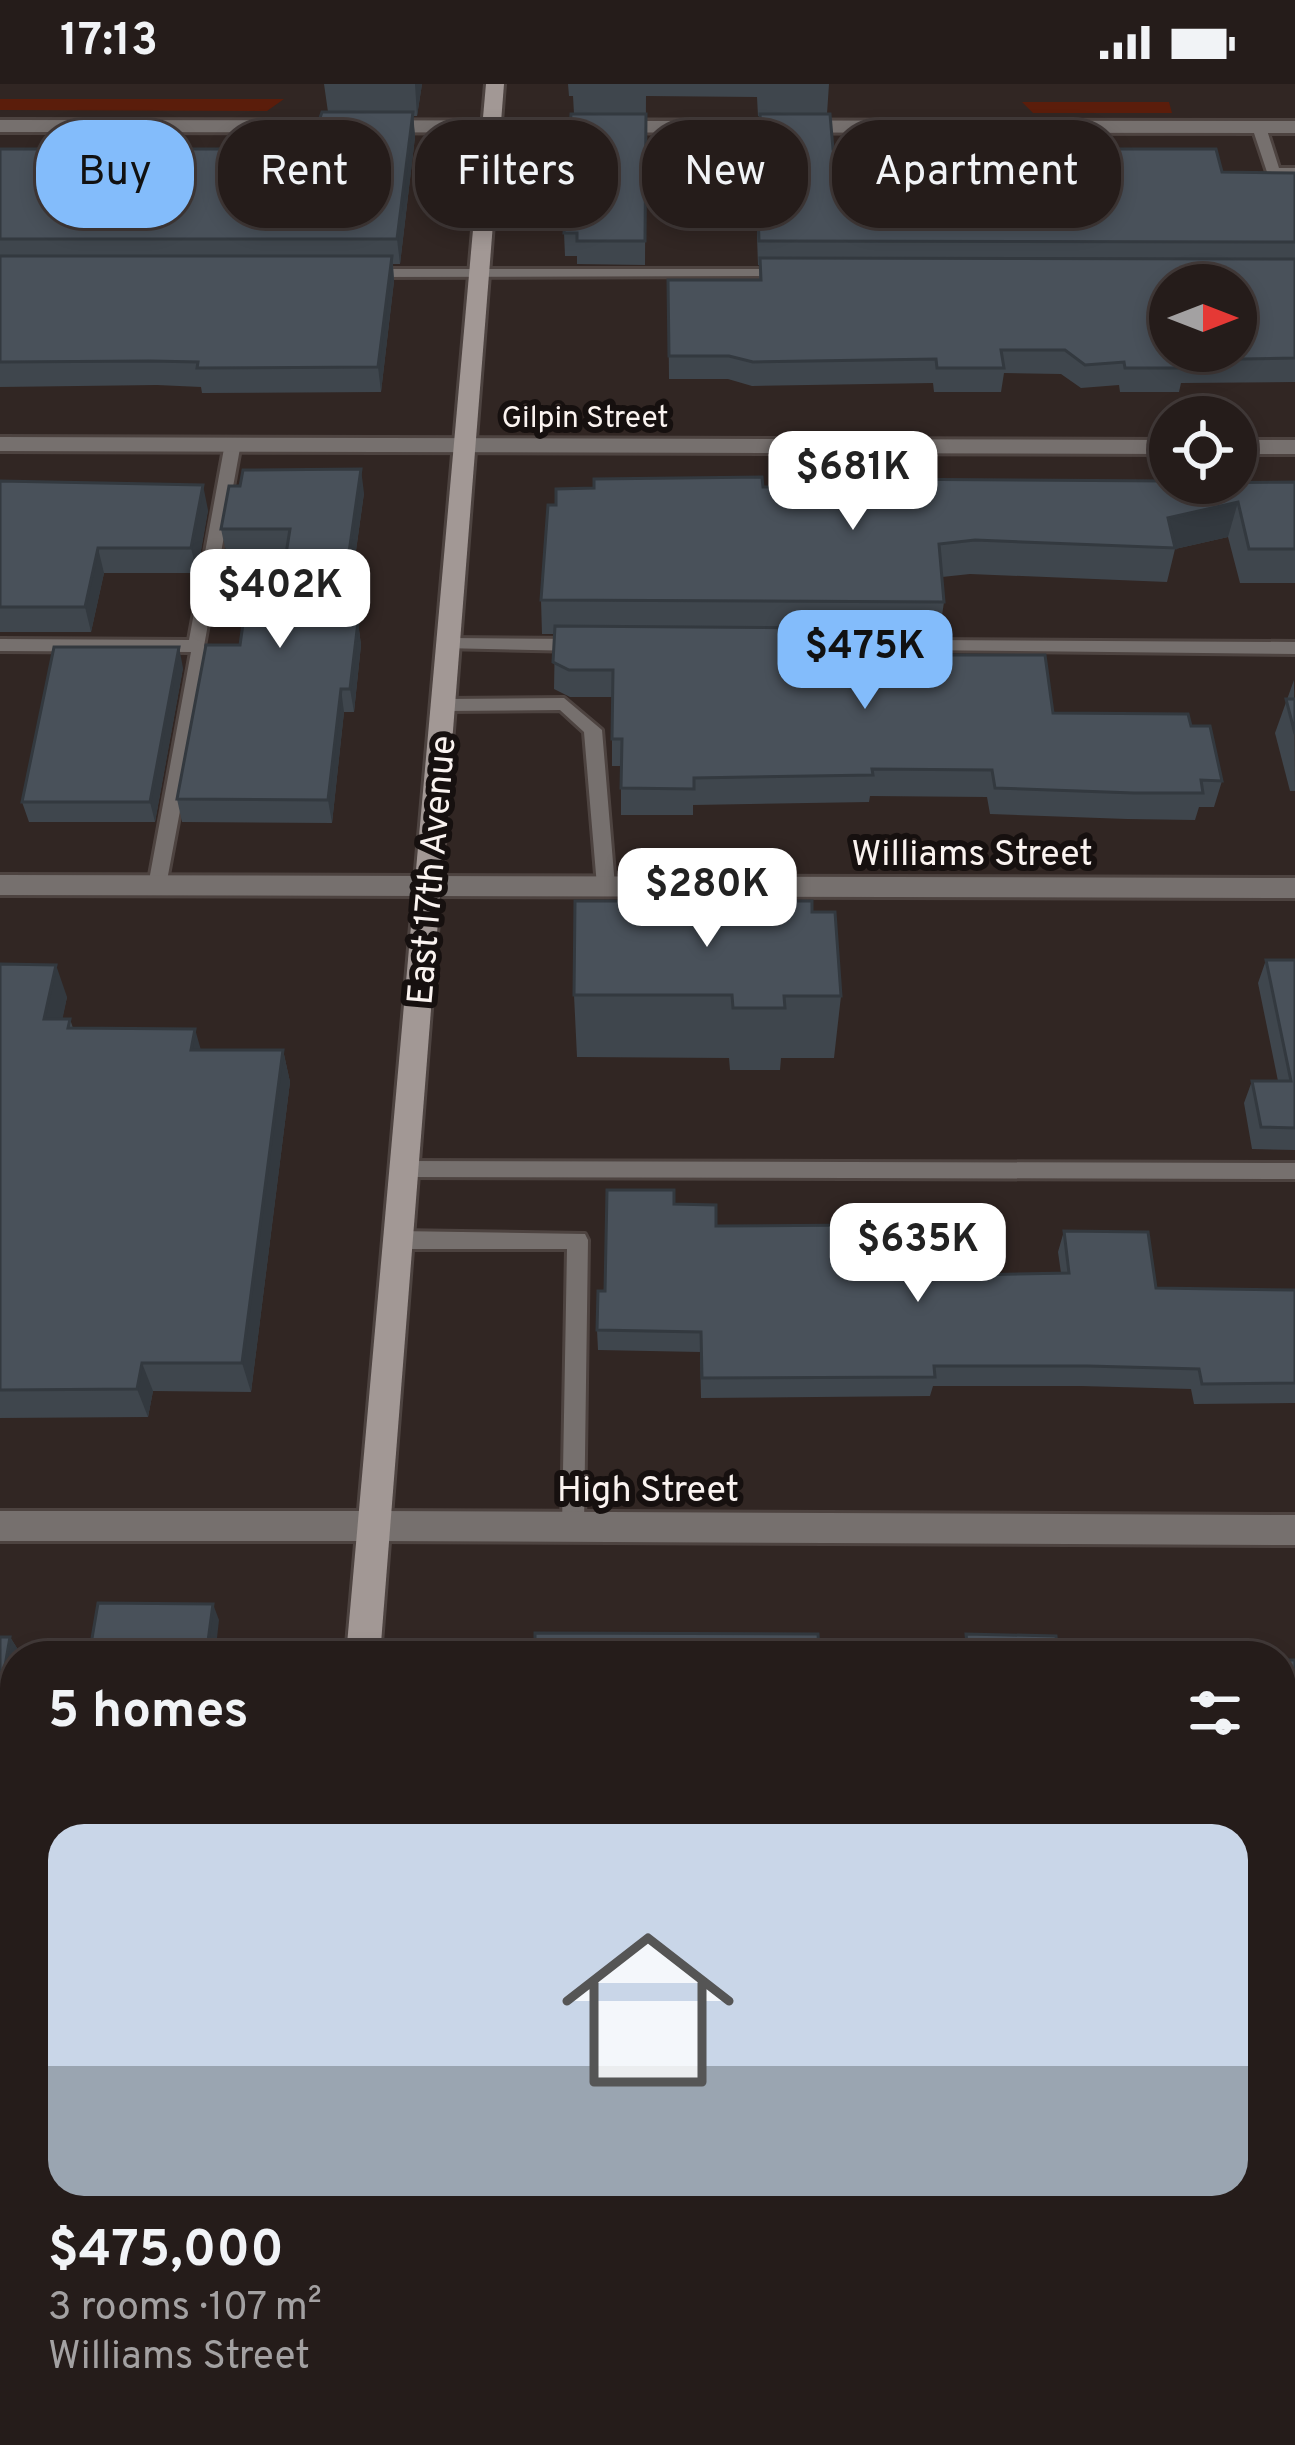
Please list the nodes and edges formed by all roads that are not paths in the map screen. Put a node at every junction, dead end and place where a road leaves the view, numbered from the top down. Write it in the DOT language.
graph roads {
  1 [pos="495,84"];
  2 [pos="492,120"];
  3 [pos="0,126"];
  4 [pos="415,126"];
  5 [pos="618,126"];
  6 [pos="1259,128"];
  7 [pos="1295,128"];
  8 [pos="1295,172"];
  9 [pos="483,228"];
  10 [pos="340,273"];
  11 [pos="479,273"];
  12 [pos="798,273"];
  13 [pos="232,443"];
  14 [pos="0,444"];
  15 [pos="465,445"];
  16 [pos="1149,447"];
  17 [pos="1257,447"];
  18 [pos="1295,447"];
  19 [pos="448,644"];
  20 [pos="0,645"];
  21 [pos="610,645"];
  22 [pos="196,646"];
  23 [pos="897,646"];
  24 [pos="1295,648"];
  25 [pos="445,705"];
  26 [pos="0,885"];
  27 [pos="157,886"];
  28 [pos="606,886"];
  29 [pos="428,888"];
  30 [pos="1295,888"];
  31 [pos="404,1169"];
  32 [pos="1295,1171"];
  33 [pos="398,1240"];
  34 [pos="0,1526"];
  35 [pos="374,1526"];
  36 [pos="573,1527"];
  37 [pos="1295,1530"];
  38 [pos="364,1641"];
  1 -- 2 [label="main road, East 17th Avenue"];
  3 -- 4 [label="street"];
  5 -- 6 [label="street"];
  6 -- 7 [label="street"];
  6 -- 8 [label="lane"];
  9 -- 11 [label="main road, East 17th Avenue"];
  10 -- 11 [label="lane"];
  11 -- 12 [label="lane"];
  11 -- 15 [label="main road, East 17th Avenue"];
  13 -- 14 [label="street, Gilpin Street"];
  13 -- 15 [label="street, Gilpin Street"];
  13 -- 22 [label="lane"];
  15 -- 16 [label="street, Gilpin Street"];
  15 -- 19 [label="main road, East 17th Avenue"];
  17 -- 18 [label="street"];
  19 -- 21 [label="lane"];
  19 -- 25 [label="main road, East 17th Avenue"];
  20 -- 22 [label="lane"];
  22 -- 27 [label="lane"];
  23 -- 24 [label="lane"];
  25 -- 28 [label="lane"];
  25 -- 29 [label="main road, East 17th Avenue"];
  26 -- 27 [label="street, Williams Street"];
  27 -- 29 [label="street, Williams Street"];
  28 -- 29 [label="street, Williams Street"];
  28 -- 30 [label="street, Williams Street"];
  29 -- 31 [label="main road, East 17th Avenue"];
  31 -- 32 [label="lane"];
  31 -- 33 [label="main road, East 17th Avenue"];
  33 -- 35 [label="main road, East 17th Avenue"];
  33 -- 36 [label="lane"];
  34 -- 35 [label="street, High Street"];
  35 -- 36 [label="street, High Street"];
  35 -- 38 [label="main road, East 17th Avenue"];
  36 -- 37 [label="street, High Street"];
}
